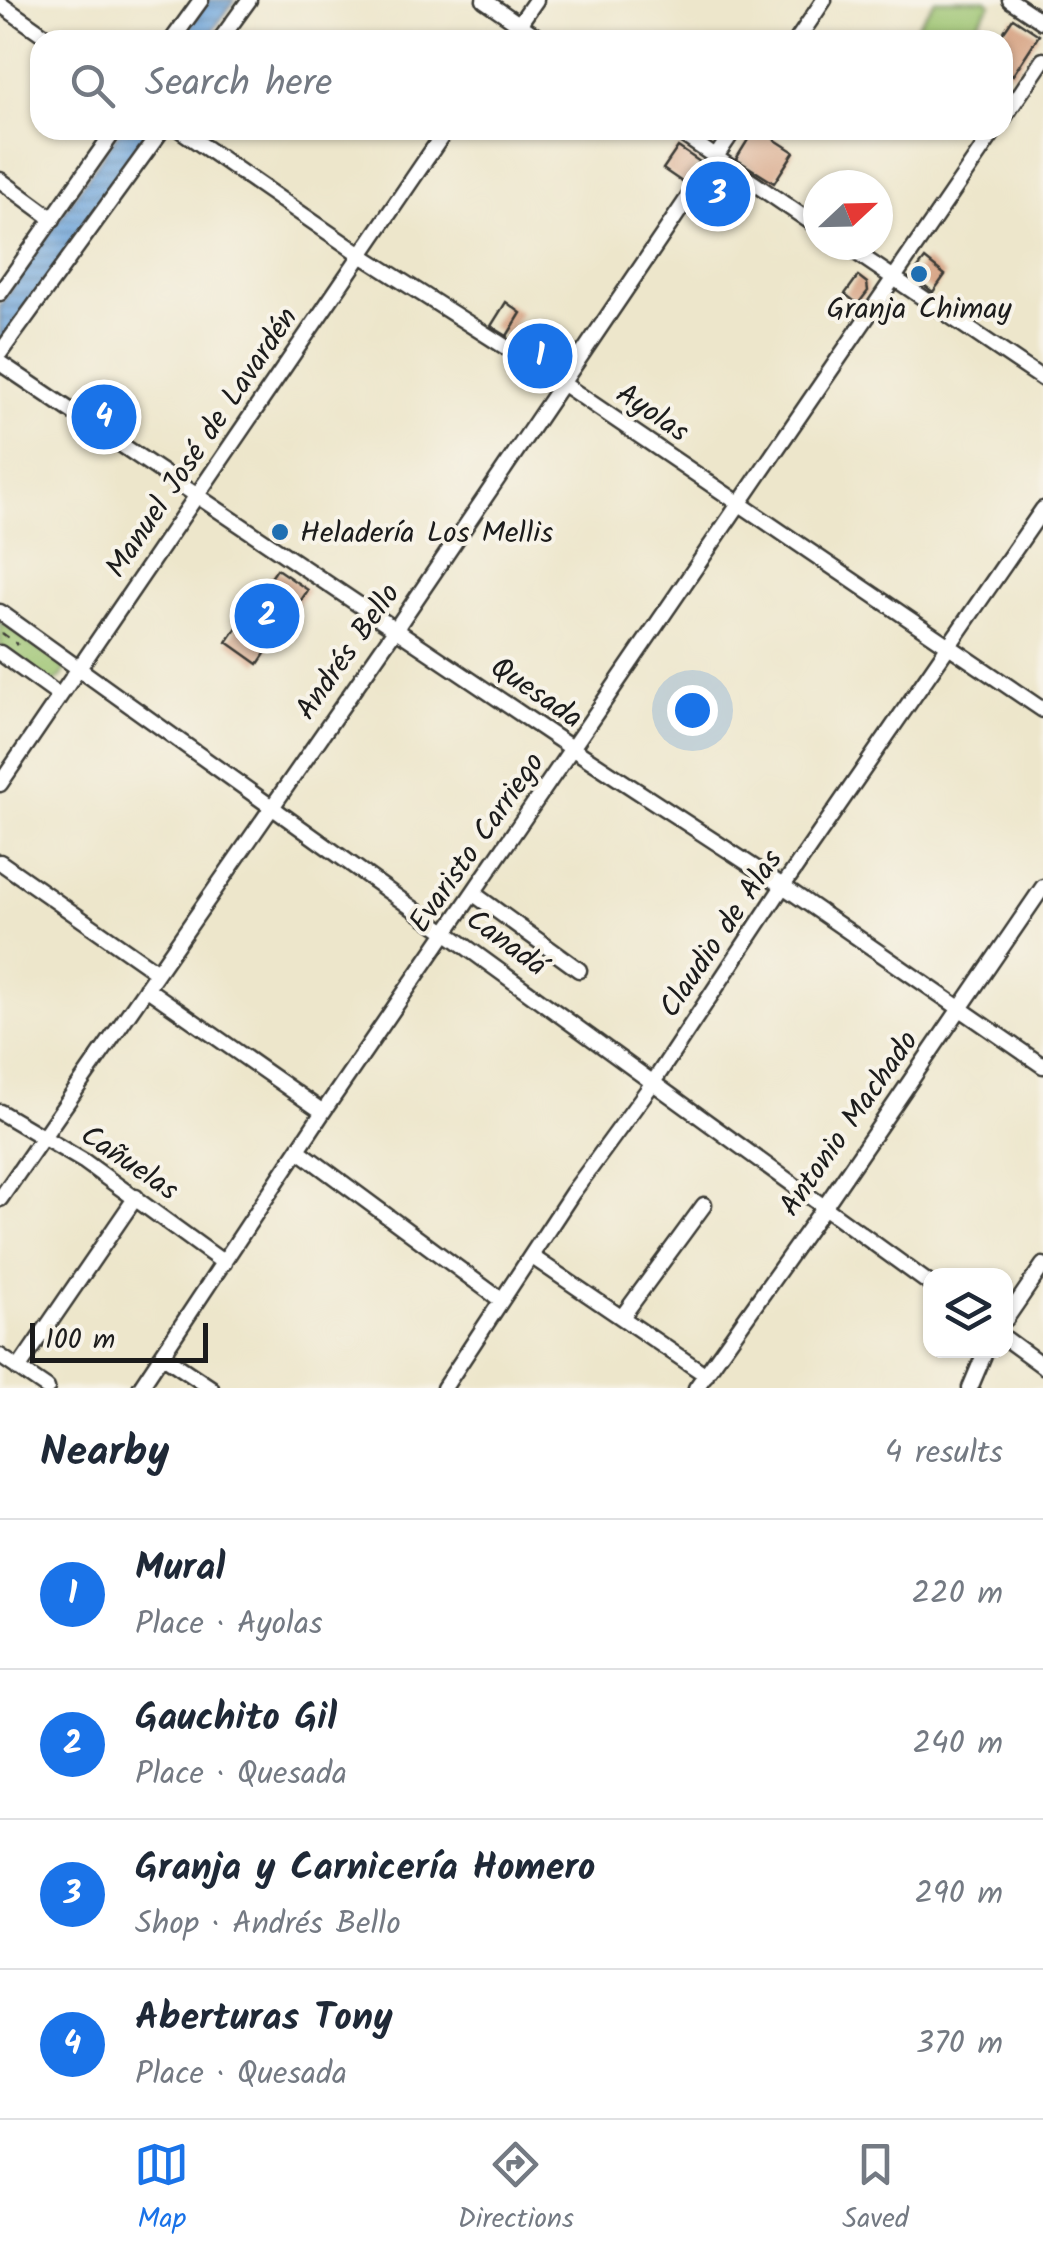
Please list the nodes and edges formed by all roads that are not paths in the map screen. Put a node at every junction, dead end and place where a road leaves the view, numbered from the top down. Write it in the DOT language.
graph roads {
  1 [pos="201,0"];
  2 [pos="248,0"];
  3 [pos="484,0"];
  4 [pos="536,0"];
  5 [pos="824,0"];
  6 [pos="1010,0"];
  7 [pos="0,4"];
  8 [pos="1043,22"];
  9 [pos="519,24"];
  10 [pos="37,30"];
  11 [pos="179,30"];
  12 [pos="227,30"];
  13 [pos="515,30"];
  14 [pos="528,30"];
  15 [pos="803,30"];
  16 [pos="1043,60"];
  17 [pos="1013,104"];
  18 [pos="107,140"];
  19 [pos="155,140"];
  20 [pos="194,140"];
  21 [pos="439,140"];
  22 [pos="691,140"];
  23 [pos="727,140"];
  24 [pos="989,140"];
  25 [pos="716,156"];
  26 [pos="0,180"];
  27 [pos="803,216"];
  28 [pos="53,219"];
  29 [pos="361,255"];
  30 [pos="867,260"];
  31 [pos="894,279"];
  32 [pos="0,293"];
  33 [pos="0,353"];
  34 [pos="0,364"];
  35 [pos="1043,379"];
  36 [pos="562,383"];
  37 [pos="196,496"];
  38 [pos="740,504"];
  39 [pos="1043,509"];
  40 [pos="0,612"];
  41 [pos="395,630"];
  42 [pos="948,645"];
  43 [pos="0,653"];
  44 [pos="80,669"];
  45 [pos="60,696"];
  46 [pos="1043,710"];
  47 [pos="573,749"];
  48 [pos="0,784"];
  49 [pos="272,808"];
  50 [pos="0,862"];
  51 [pos="783,886"];
  52 [pos="1043,887"];
  53 [pos="474,894"];
  54 [pos="447,932"];
  55 [pos="579,970"];
  56 [pos="157,972"];
  57 [pos="146,988"];
  58 [pos="960,1009"];
  59 [pos="1043,1066"];
  60 [pos="652,1084"];
  61 [pos="0,1112"];
  62 [pos="324,1112"];
  63 [pos="44,1138"];
  64 [pos="298,1150"];
  65 [pos="136,1197"];
  66 [pos="0,1199"];
  67 [pos="704,1204"];
  68 [pos="824,1206"];
  69 [pos="530,1256"];
  70 [pos="224,1263"];
  71 [pos="1043,1265"];
  72 [pos="923,1279"];
  73 [pos="501,1300"];
  74 [pos="1013,1309"];
  75 [pos="622,1316"];
  76 [pos="1013,1344"];
  77 [pos="0,1356"];
  78 [pos="163,1356"];
  79 [pos="983,1358"];
  80 [pos="1043,1366"];
  81 [pos="18,1368"];
  82 [pos="704,1383"];
  83 [pos="47,1388"];
  84 [pos="140,1388"];
  85 [pos="210,1388"];
  86 [pos="444,1388"];
  87 [pos="970,1388"];
  1 -- 11 [label="street"];
  2 -- 12 [label="street"];
  3 -- 9 [label="street"];
  4 -- 9 [label="street"];
  5 -- 15 [label="street"];
  6 -- 8 [label="street"];
  7 -- 10 [label="street"];
  9 -- 13 [label="street"];
  9 -- 14 [label="street"];
  16 -- 17 [label="street"];
  18 -- 28 [label="street"];
  19 -- 33 [label="street"];
  20 -- 29 [label="street, Ayolas"];
  21 -- 29 [label="street, Manuel José de Lavardén"];
  22 -- 25 [label="street"];
  23 -- 25 [label="street, Andrés Bello"];
  24 -- 31 [label="street, Evaristo Carriego"];
  25 -- 27 [label="street"];
  25 -- 36 [label="street, Andrés Bello"];
  26 -- 28 [label="street"];
  28 -- 32 [label="street"];
  29 -- 36 [label="street, Ayolas"];
  29 -- 37 [label="street, Manuel José de Lavardén"];
  30 -- 31 [label="street"];
  31 -- 35 [label="street"];
  31 -- 38 [label="street, Evaristo Carriego"];
  34 -- 37 [label="street, Quesada"];
  36 -- 38 [label="street, Ayolas"];
  36 -- 41 [label="street, Andrés Bello"];
  37 -- 41 [label="street, Quesada"];
  37 -- 44 [label="street, Manuel José de Lavardén"];
  38 -- 42 [label="street, Ayolas"];
  38 -- 47 [label="street, Evaristo Carriego"];
  39 -- 42 [label="street, Claudio de Alas"];
  40 -- 44 [label="street, Canadá"];
  41 -- 47 [label="street, Quesada"];
  41 -- 49 [label="street, Andrés Bello"];
  42 -- 46 [label="street, Ayolas"];
  42 -- 51 [label="street, Claudio de Alas"];
  43 -- 45 [label="street"];
  44 -- 45 [label="street, Manuel José de Lavardén"];
  44 -- 49 [label="street, Canadá"];
  45 -- 48 [label="street, Manuel José de Lavardén"];
  47 -- 51 [label="street, Quesada"];
  47 -- 53 [label="street, Evaristo Carriego"];
  49 -- 54 [label="street, Canadá"];
  49 -- 56 [label="street, Andrés Bello"];
  50 -- 56 [label="street"];
  51 -- 58 [label="street, Quesada"];
  51 -- 60 [label="street, Claudio de Alas"];
  52 -- 58 [label="street, Antonio Machado"];
  53 -- 54 [label="street, Evaristo Carriego"];
  53 -- 55 [label="street"];
  54 -- 60 [label="street, Canadá"];
  54 -- 62 [label="street, Evaristo Carriego"];
  56 -- 57 [label="street, Andrés Bello"];
  57 -- 62 [label="street"];
  57 -- 63 [label="street, Andrés Bello"];
  58 -- 59 [label="street, Quesada"];
  58 -- 68 [label="street, Antonio Machado"];
  60 -- 68 [label="street, Canadá"];
  60 -- 69 [label="street, Claudio de Alas"];
  61 -- 63 [label="street, Cañuelas"];
  62 -- 64 [label="street, Evaristo Carriego"];
  63 -- 65 [label="street, Cañuelas"];
  63 -- 66 [label="street, Andrés Bello"];
  64 -- 70 [label="street, Evaristo Carriego"];
  64 -- 73 [label="street"];
  65 -- 70 [label="street, Cañuelas"];
  65 -- 81 [label="street"];
  67 -- 75 [label="street"];
  68 -- 72 [label="street, Canadá"];
  68 -- 82 [label="street, Antonio Machado"];
  69 -- 73 [label="street, Claudio de Alas"];
  69 -- 75 [label="street"];
  70 -- 78 [label="street, Evaristo Carriego"];
  71 -- 74 [label="street"];
  73 -- 86 [label="street, Claudio de Alas"];
  75 -- 82 [label="street"];
  76 -- 80 [label="street"];
  77 -- 81 [label="street"];
  78 -- 84 [label="street, Evaristo Carriego"];
  78 -- 85 [label="street"];
  79 -- 87 [label="street"];
  81 -- 83 [label="street"];
}
